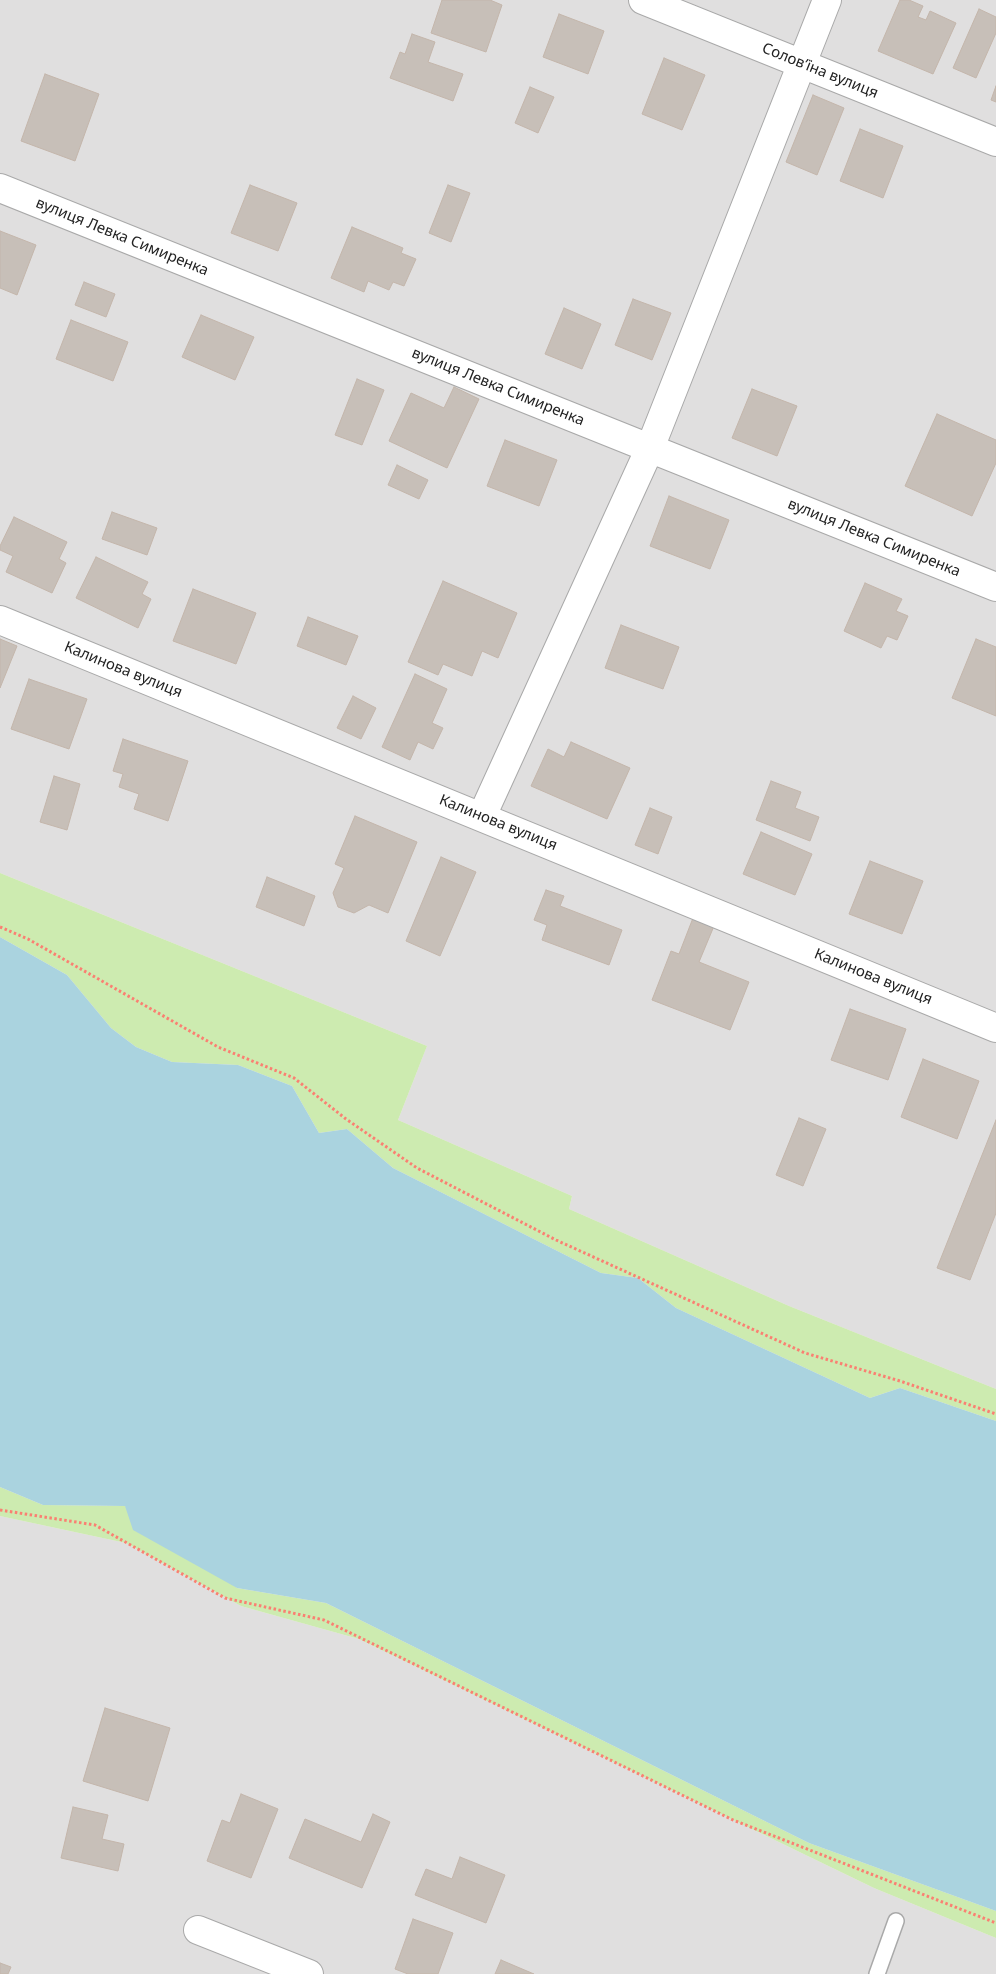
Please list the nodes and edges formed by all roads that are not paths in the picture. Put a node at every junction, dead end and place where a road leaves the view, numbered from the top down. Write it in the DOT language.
graph roads {
  1 [pos="644,0"];
  2 [pos="827,0"];
  3 [pos="802,64"];
  4 [pos="996,142"];
  5 [pos="0,188"];
  6 [pos="650,448"];
  7 [pos="996,587"];
  8 [pos="0,620"];
  9 [pos="482,816"];
  10 [pos="996,1028"];
  11 [pos="896,1921"];
  12 [pos="198,1930"];
  13 [pos="309,1974"];
  14 [pos="877,1974"];
  1 -- 3 [label="street, Соловʼїна вулиця"];
  2 -- 3 [label="street"];
  3 -- 4 [label="street, Соловʼїна вулиця"];
  3 -- 6 [label="street"];
  5 -- 6 [label="street, вулиця Левка Симиренка"];
  6 -- 7 [label="street, вулиця Левка Симиренка"];
  6 -- 9 [label="street"];
  8 -- 9 [label="street, Калинова вулиця"];
  9 -- 10 [label="street, Калинова вулиця"];
  11 -- 14 [label="lane"];
  12 -- 13 [label="street"];
}
